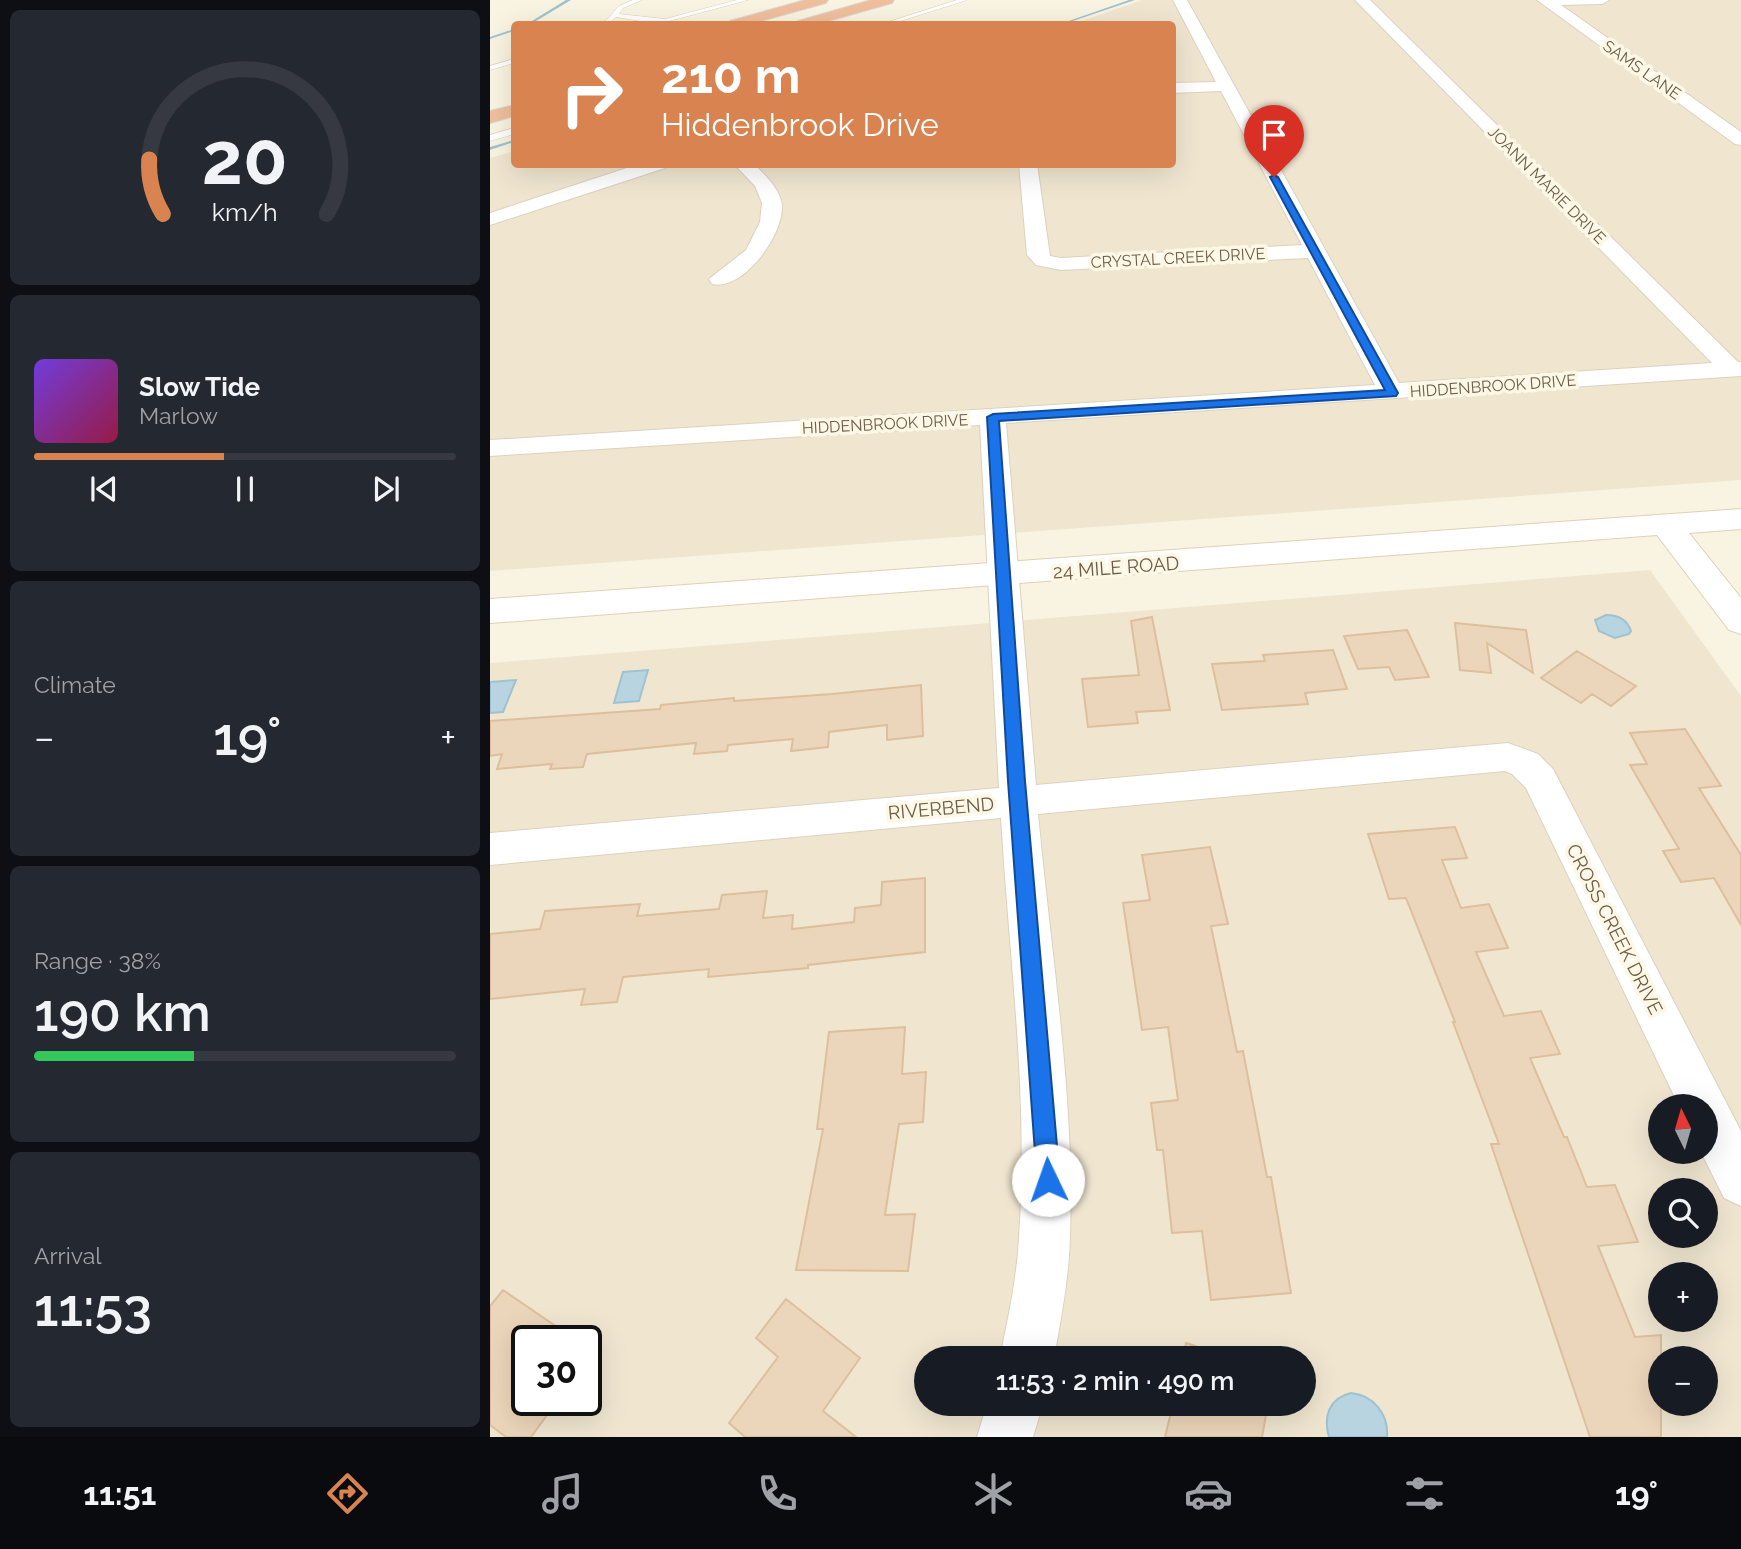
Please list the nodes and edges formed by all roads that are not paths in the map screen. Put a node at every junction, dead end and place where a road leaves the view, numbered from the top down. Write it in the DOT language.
graph roads {
  1 [pos="639,0"];
  2 [pos="745,0"];
  3 [pos="821,0"];
  4 [pos="887,0"];
  5 [pos="964,0"];
  6 [pos="1180,0"];
  7 [pos="1363,0"];
  8 [pos="1602,0"];
  9 [pos="1545,1"];
  10 [pos="614,15"];
  11 [pos="672,20"];
  12 [pos="609,21"];
  13 [pos="667,21"];
  14 [pos="746,21"];
  15 [pos="814,21"];
  16 [pos="895,21"];
  17 [pos="511,62"];
  18 [pos="490,68"];
  19 [pos="1226,86"];
  20 [pos="1176,88"];
  21 [pos="511,111"];
  22 [pos="490,117"];
  23 [pos="511,132"];
  24 [pos="490,138"];
  25 [pos="1741,140"];
  26 [pos="647,168"];
  27 [pos="747,168"];
  28 [pos="1028,168"];
  29 [pos="490,219"];
  30 [pos="1314,251"];
  31 [pos="720,279"];
  32 [pos="1736,370"];
  33 [pos="1392,393"];
  34 [pos="993,417"];
  35 [pos="490,448"];
  36 [pos="1741,519"];
  37 [pos="1667,526"];
  38 [pos="1003,575"];
  39 [pos="490,611"];
  40 [pos="1741,622"];
  41 [pos="1518,760"];
  42 [pos="1018,801"];
  43 [pos="490,849"];
  44 [pos="1697,1094"];
  45 [pos="1718,1136"];
  46 [pos="1741,1181"];
  47 [pos="1029,1346"];
  48 [pos="1011,1416"];
  49 [pos="1005,1437"];
  1 -- 10 [label="lane"];
  2 -- 11 [label="lane"];
  3 -- 14 [label="highway"];
  4 -- 15 [label="highway"];
  5 -- 16 [label="lane"];
  6 -- 19 [label="street"];
  7 -- 32 [label="street, JOANN MARIE DRIVE"];
  8 -- 9 [label="street"];
  9 -- 25 [label="street, SAMS LANE"];
  10 -- 11 [label="lane"];
  10 -- 12 [label="lane"];
  11 -- 13 [label="lane"];
  17 -- 18 [label="lane"];
  19 -- 20 [label="street"];
  19 -- 30 [label="street"];
  21 -- 22 [label="highway"];
  23 -- 24 [label="lane"];
  26 -- 29 [label="street"];
  27 -- 31 [label="street"];
  28 -- 30 [label="street, CRYSTAL CREEK DRIVE"];
  30 -- 33 [label="street"];
  32 -- 33 [label="street, HIDDENBROOK DRIVE"];
  33 -- 34 [label="street, HIDDENBROOK DRIVE"];
  34 -- 35 [label="street, HIDDENBROOK DRIVE"];
  34 -- 38 [label="street"];
  36 -- 37 [label="street, 24 MILE ROAD"];
  37 -- 38 [label="street, 24 MILE ROAD"];
  37 -- 40 [label="street"];
  38 -- 39 [label="street, 24 MILE ROAD"];
  38 -- 42 [label="street"];
  41 -- 42 [label="street, RIVERBEND"];
  41 -- 44 [label="street, CROSS CREEK DRIVE"];
  42 -- 43 [label="street, RIVERBEND"];
  42 -- 47 [label="street"];
  45 -- 46 [label="street"];
  48 -- 49 [label="street"];
}
